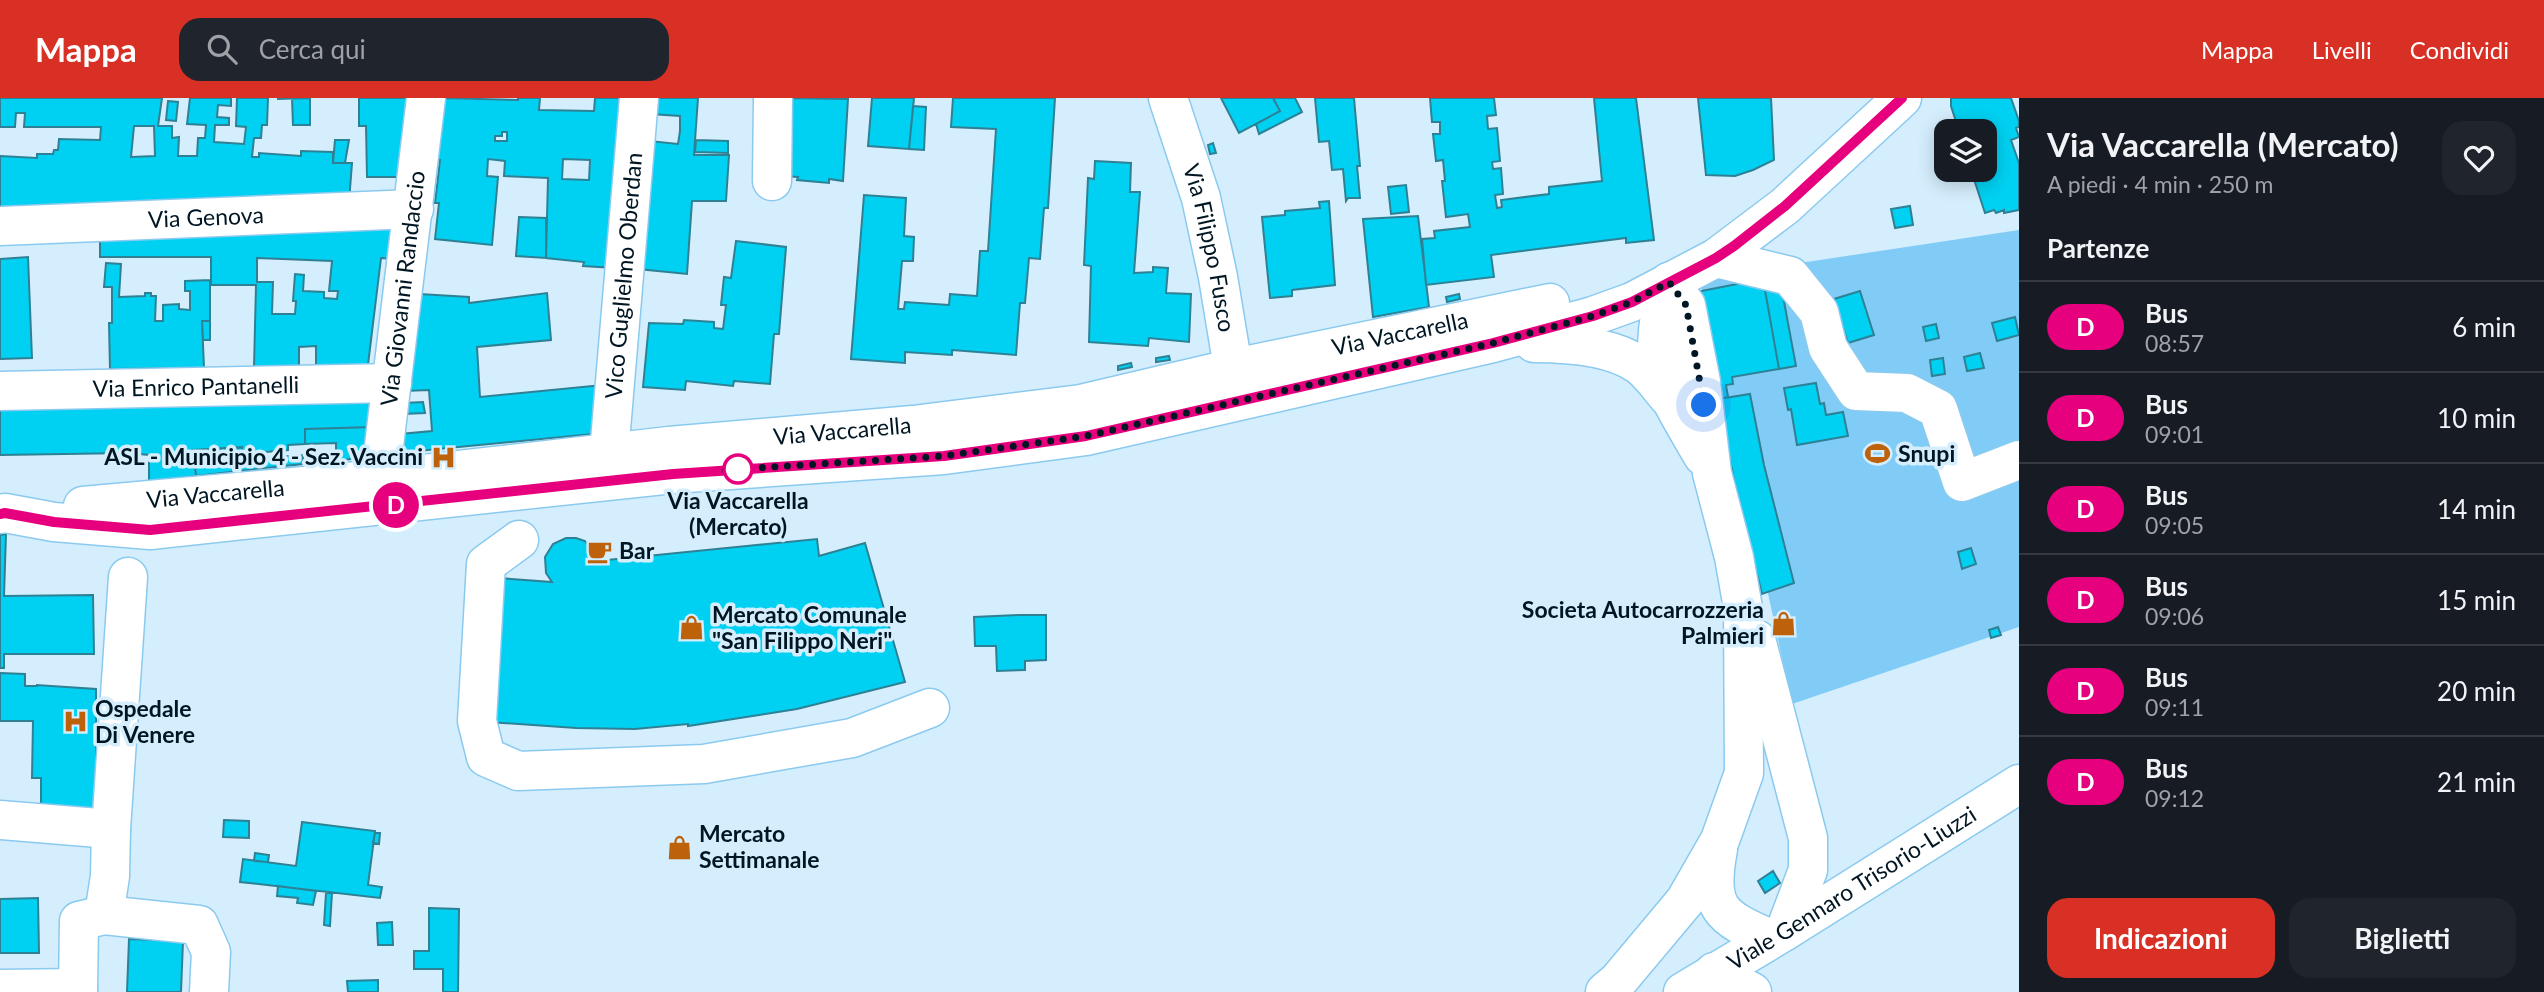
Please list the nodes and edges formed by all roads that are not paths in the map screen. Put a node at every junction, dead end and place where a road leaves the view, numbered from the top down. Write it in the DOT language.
graph roads {
  1 [pos="426,98"];
  2 [pos="639,98"];
  3 [pos="773,98"];
  4 [pos="1168,98"];
  5 [pos="1902,98"];
  6 [pos="772,181"];
  7 [pos="414,209"];
  8 [pos="0,226"];
  9 [pos="1716,258"];
  10 [pos="1669,282"];
  11 [pos="1493,343"];
  12 [pos="392,383"];
  13 [pos="1236,385"];
  14 [pos="0,391"];
  15 [pos="1670,399"];
  16 [pos="609,453"];
  17 [pos="2019,460"];
  18 [pos="1712,473"];
  19 [pos="380,479"];
  20 [pos="3,513"];
  21 [pos="519,540"];
  22 [pos="128,577"];
  23 [pos="1743,608"];
  24 [pos="930,708"];
  25 [pos="2019,784"];
  26 [pos="0,820"];
  27 [pos="110,829"];
  28 [pos="1808,838"];
  29 [pos="1720,840"];
  30 [pos="1864,881"];
  31 [pos="104,915"];
  32 [pos="1778,935"];
  33 [pos="1698,982"];
  34 [pos="0,989"];
  35 [pos="78,990"];
  36 [pos="209,992"];
  37 [pos="1605,992"];
  38 [pos="1752,992"];
  1 -- 7 [label="street, Via Giovanni Randaccio"];
  2 -- 16 [label="street, Vico Guglielmo Oberdan"];
  3 -- 6 [label="street"];
  4 -- 13 [label="street, Via Filippo Fusco"];
  5 -- 9 [label="street, Via Vaccarella"];
  7 -- 8 [label="street, Via Genova"];
  7 -- 12 [label="street, Via Giovanni Randaccio"];
  9 -- 10 [label="street, Via Vaccarella"];
  9 -- 17 [label="street"];
  10 -- 11 [label="street, Via Vaccarella"];
  10 -- 13 [label="street, Via Vaccarella"];
  10 -- 15 [label="street"];
  10 -- 18 [label="street"];
  11 -- 13 [label="street, Via Vaccarella"];
  11 -- 15 [label="street"];
  12 -- 14 [label="street, Via Enrico Pantanelli"];
  12 -- 19 [label="street, Via Giovanni Randaccio"];
  13 -- 16 [label="street, Via Vaccarella"];
  13 -- 20 [label="street, Via Vaccarella"];
  15 -- 18 [label="street"];
  16 -- 19 [label="street, Via Vaccarella"];
  18 -- 23 [label="street"];
  19 -- 20 [label="street, Via Vaccarella"];
  21 -- 24 [label="street"];
  22 -- 27 [label="street"];
  23 -- 28 [label="street"];
  23 -- 29 [label="street"];
  25 -- 30 [label="street, Viale Gennaro Trisorio-Liuzzi"];
  26 -- 27 [label="street"];
  27 -- 31 [label="street"];
  28 -- 30 [label="street"];
  28 -- 32 [label="street"];
  29 -- 32 [label="street"];
  29 -- 37 [label="street"];
  30 -- 32 [label="street, Viale Gennaro Trisorio-Liuzzi"];
  31 -- 35 [label="street"];
  31 -- 36 [label="street"];
  32 -- 33 [label="street, Viale Gennaro Trisorio-Liuzzi"];
  33 -- 38 [label="street"];
  34 -- 35 [label="street"];
}
